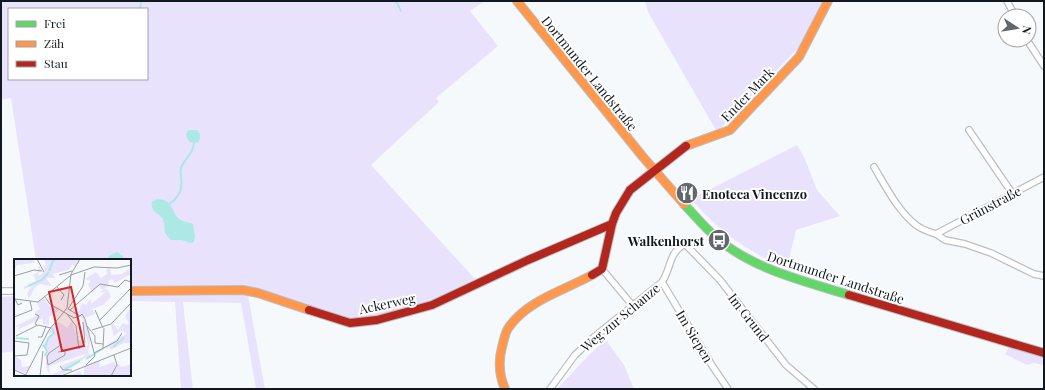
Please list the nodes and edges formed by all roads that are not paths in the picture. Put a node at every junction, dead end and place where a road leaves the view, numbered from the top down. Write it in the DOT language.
graph roads {
  1 [pos="517,1"];
  2 [pos="828,1"];
  3 [pos="1032,48"];
  4 [pos="1044,66"];
  5 [pos="969,130"];
  6 [pos="874,167"];
  7 [pos="655,171"];
  8 [pos="1044,177"];
  9 [pos="1012,193"];
  10 [pos="612,224"];
  11 [pos="936,234"];
  12 [pos="685,244"];
  13 [pos="602,269"];
  14 [pos="1044,276"];
  15 [pos="662,282"];
  16 [pos="1,291"];
  17 [pos="14,291"];
  18 [pos="131,291"];
  19 [pos="633,306"];
  20 [pos="1044,354"];
  21 [pos="505,389"];
  22 [pos="550,389"];
  23 [pos="728,389"];
  24 [pos="814,389"];
  1 -- 7 [label="street, Dortmunder Landstraße"];
  2 -- 7 [label="street, Ender Mark"];
  3 -- 4 [label="street"];
  5 -- 9 [label="street"];
  6 -- 11 [label="street, Grünstraße"];
  7 -- 10 [label="street, Ender Mark"];
  7 -- 20 [label="street, Dortmunder Landstraße"];
  8 -- 9 [label="street, Grünstraße"];
  9 -- 11 [label="street, Grünstraße"];
  10 -- 13 [label="street, Ender Mark"];
  10 -- 18 [label="street, Ackerweg"];
  11 -- 14 [label="street, Grünstraße"];
  12 -- 15 [label="street, Weg zur Schanze"];
  12 -- 24 [label="street, Im Grund"];
  13 -- 19 [label="street"];
  13 -- 21 [label="street"];
  15 -- 19 [label="street, Weg zur Schanze"];
  15 -- 23 [label="street, Im Siepen"];
  16 -- 17 [label="street"];
  19 -- 22 [label="street, Weg zur Schanze"];
}
